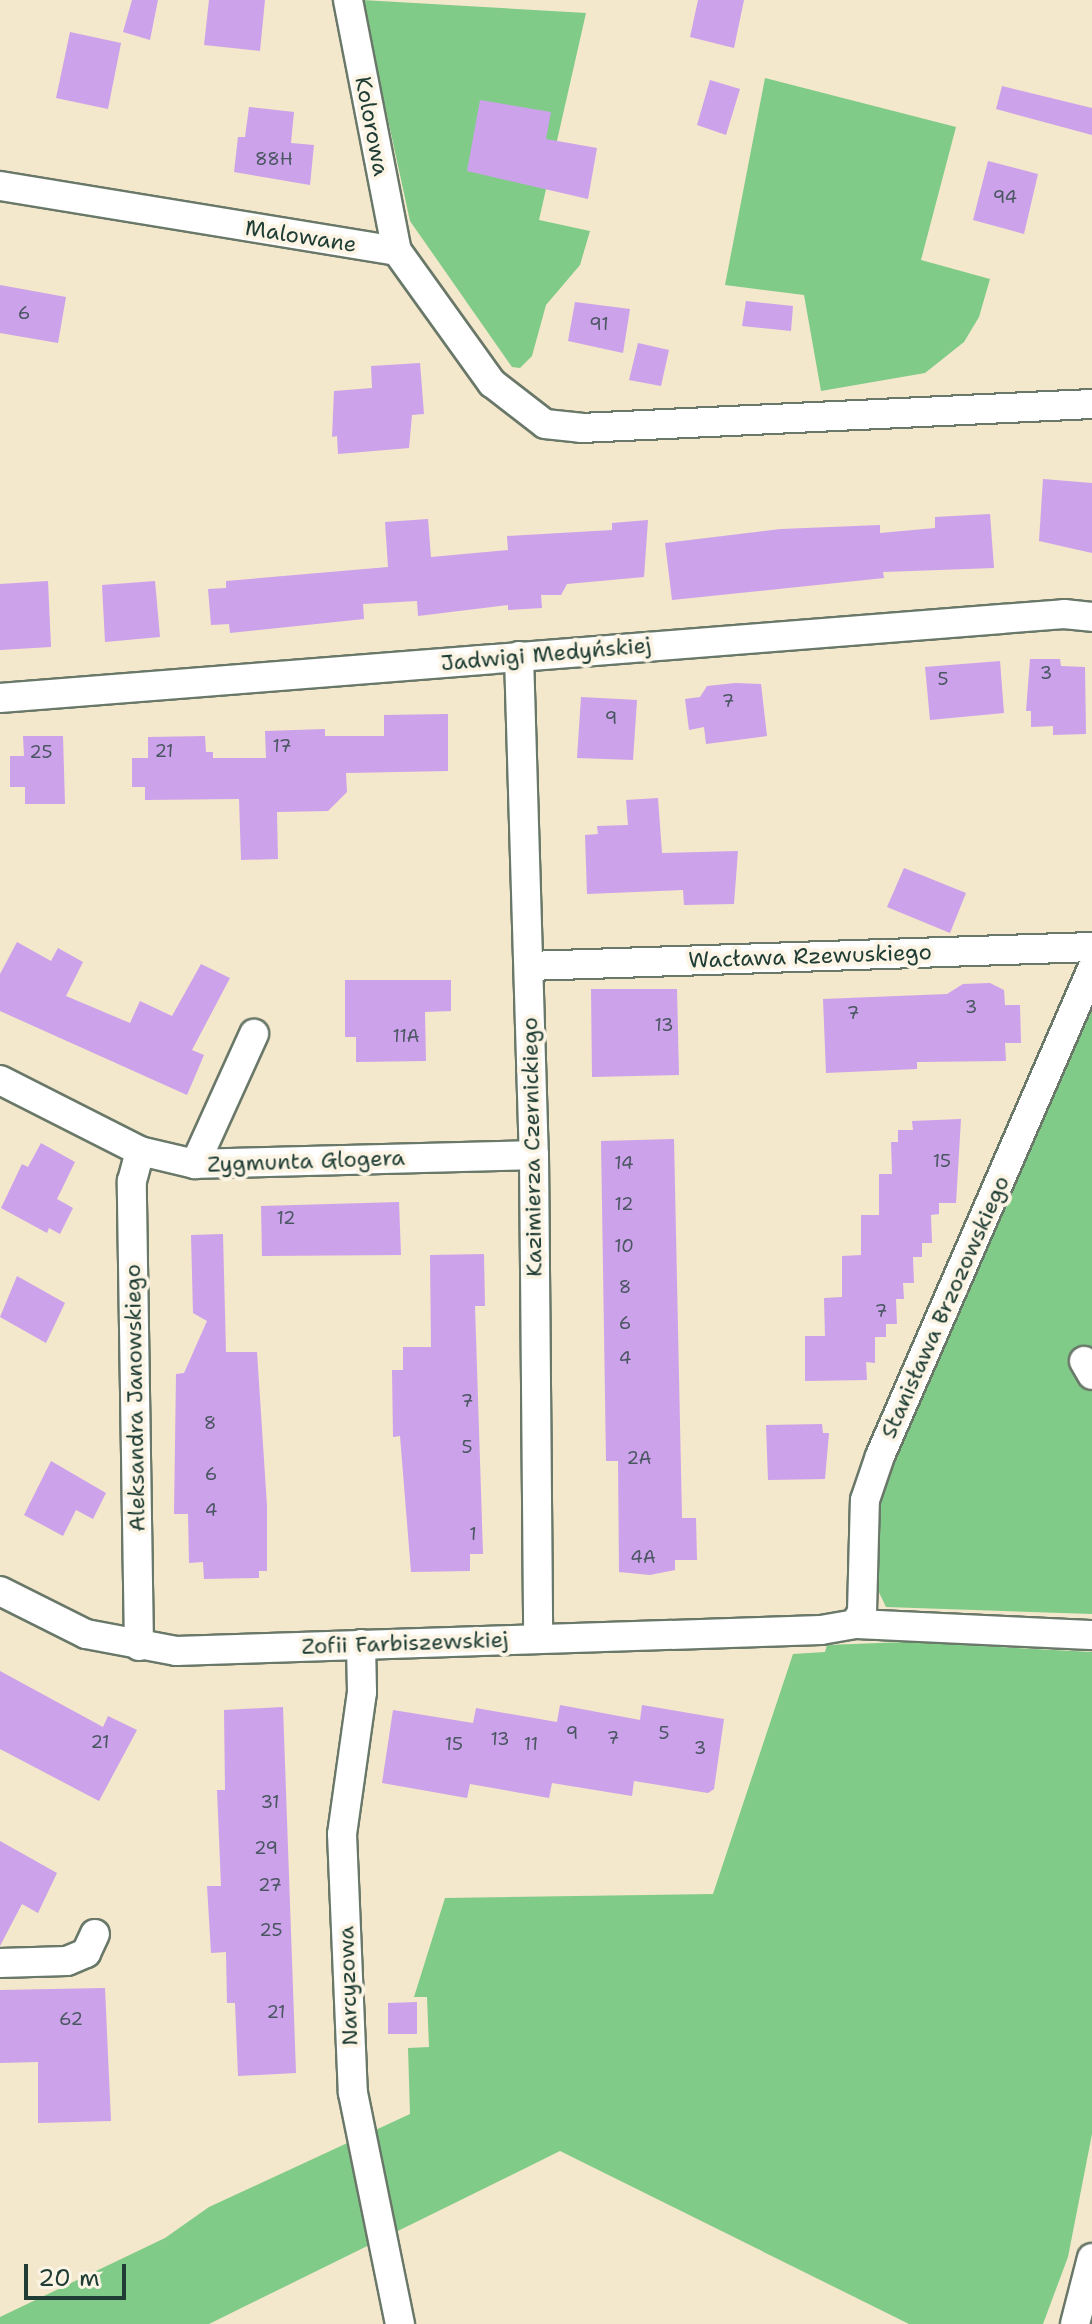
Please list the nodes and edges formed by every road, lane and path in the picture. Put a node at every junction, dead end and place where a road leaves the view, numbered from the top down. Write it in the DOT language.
graph roads {
  1 [pos="348,0"];
  2 [pos="0,186"];
  3 [pos="397,251"];
  4 [pos="1092,404"];
  5 [pos="1092,617"];
  6 [pos="519,656"];
  7 [pos="0,698"];
  8 [pos="1092,947"];
  9 [pos="529,966"];
  10 [pos="1092,969"];
  11 [pos="254,1034"];
  12 [pos="0,1080"];
  13 [pos="140,1151"];
  14 [pos="534,1155"];
  15 [pos="195,1164"];
  16 [pos="0,1591"];
  17 [pos="855,1624"];
  18 [pos="1092,1635"];
  19 [pos="538,1639"];
  20 [pos="361,1644"];
  21 [pos="139,1646"];
  22 [pos="95,1934"];
  23 [pos="0,1963"];
  24 [pos="1092,2258"];
  25 [pos="400,2324"];
  26 [pos="1075,2324"];
  1 -- 3 [label="street, Kolorowa"];
  2 -- 3 [label="street, Malowane"];
  3 -- 4 [label="street"];
  5 -- 6 [label="street, Jadwigi Medyńskiej"];
  6 -- 7 [label="street, Jadwigi Medyńskiej"];
  6 -- 9 [label="street, Kazimierza Czernickiego"];
  8 -- 9 [label="street, Wacława Rzewuskiego"];
  9 -- 14 [label="street, Kazimierza Czernickiego"];
  10 -- 17 [label="street, Stanisława Brzozowskiego"];
  11 -- 15 [label="street"];
  12 -- 13 [label="street, Zygmunta Glogera"];
  13 -- 15 [label="street, Zygmunta Glogera"];
  13 -- 21 [label="street, Aleksandra Janowskiego"];
  14 -- 15 [label="street, Zygmunta Glogera"];
  14 -- 19 [label="street, Kazimierza Czernickiego"];
  16 -- 21 [label="street, Zofii Farbiszewskiej"];
  17 -- 18 [label="street"];
  17 -- 19 [label="street, Zofii Farbiszewskiej"];
  19 -- 20 [label="street, Zofii Farbiszewskiej"];
  20 -- 21 [label="street, Zofii Farbiszewskiej"];
  20 -- 25 [label="street, Narcyzowa"];
  22 -- 23 [label="street"];
  24 -- 26 [label="street"];
}
